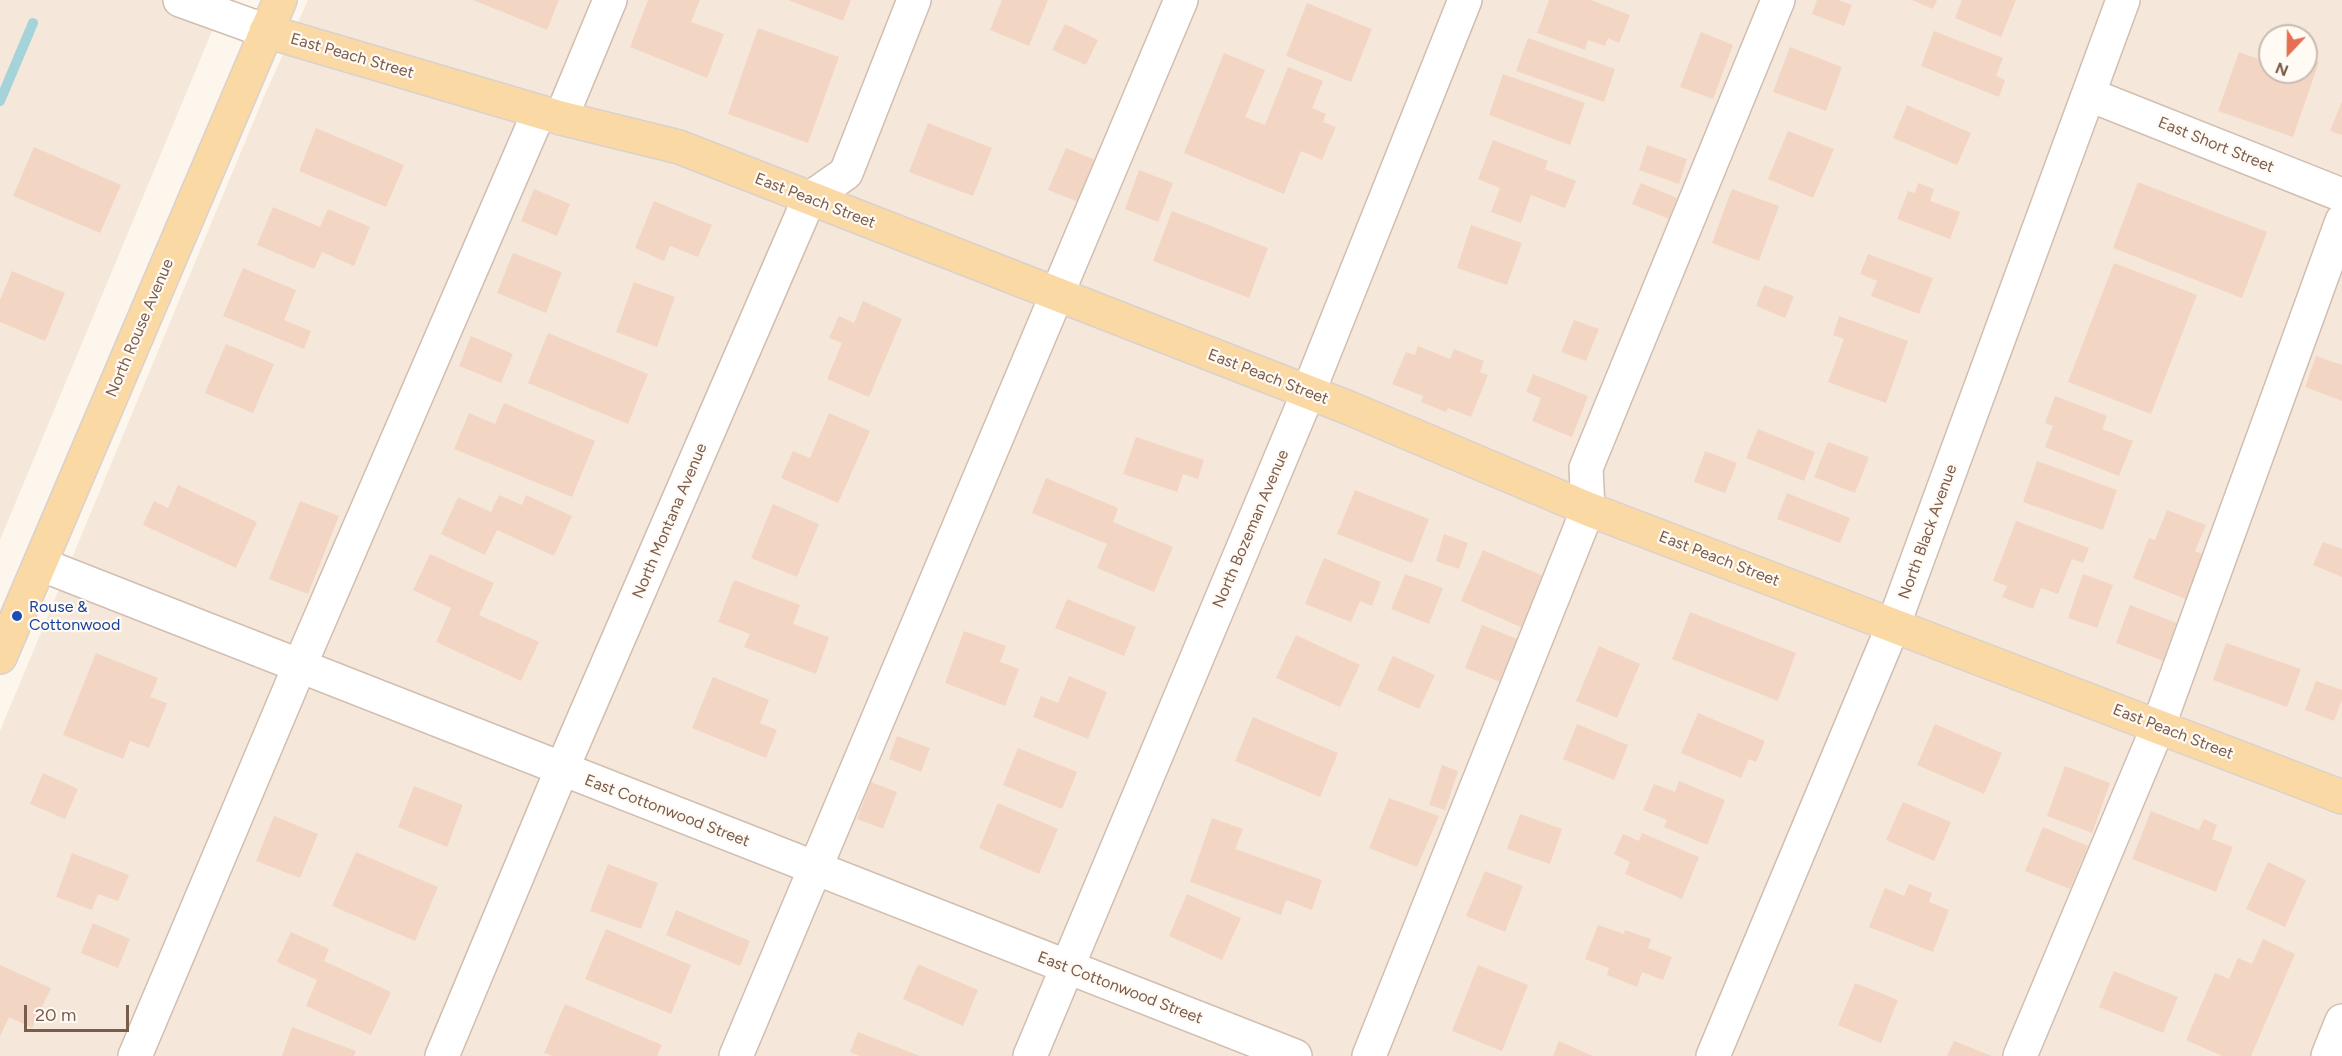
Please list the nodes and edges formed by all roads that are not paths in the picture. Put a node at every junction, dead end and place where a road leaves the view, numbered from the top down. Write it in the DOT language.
graph roads {
  1 [pos="180,0"];
  2 [pos="280,0"];
  3 [pos="610,0"];
  4 [pos="914,0"];
  5 [pos="1181,0"];
  6 [pos="1465,0"];
  7 [pos="1778,0"];
  8 [pos="2123,0"];
  9 [pos="266,31"];
  10 [pos="2090,95"];
  11 [pos="550,115"];
  12 [pos="2342,195"];
  13 [pos="809,199"];
  14 [pos="2342,221"];
  15 [pos="1058,295"];
  16 [pos="1308,393"];
  17 [pos="1588,509"];
  18 [pos="40,564"];
  19 [pos="1893,626"];
  20 [pos="0,657"];
  21 [pos="300,665"];
  22 [pos="2158,727"];
  23 [pos="562,769"];
  24 [pos="2342,797"];
  25 [pos="815,868"];
  26 [pos="1068,968"];
  27 [pos="2342,1021"];
  28 [pos="135,1056"];
  29 [pos="442,1056"];
  30 [pos="736,1056"];
  31 [pos="1030,1056"];
  32 [pos="1295,1056"];
  33 [pos="1369,1056"];
  34 [pos="1713,1056"];
  35 [pos="2020,1056"];
  36 [pos="2328,1056"];
  1 -- 9 [label="street, East Peach Street"];
  2 -- 9 [label="main road, North Rouse Avenue"];
  3 -- 11 [label="street"];
  4 -- 13 [label="street"];
  5 -- 15 [label="street"];
  6 -- 16 [label="street, North Bozeman Avenue"];
  7 -- 17 [label="street"];
  8 -- 10 [label="street, North Black Avenue"];
  9 -- 11 [label="main road, East Peach Street"];
  9 -- 18 [label="main road, North Rouse Avenue"];
  10 -- 12 [label="street, East Short Street"];
  10 -- 19 [label="street, North Black Avenue"];
  11 -- 13 [label="main road, East Peach Street"];
  11 -- 21 [label="street"];
  13 -- 15 [label="main road, East Peach Street"];
  13 -- 23 [label="street, North Montana Avenue"];
  14 -- 22 [label="street"];
  15 -- 16 [label="main road, East Peach Street"];
  15 -- 25 [label="street"];
  16 -- 17 [label="main road, East Peach Street"];
  16 -- 26 [label="street, North Bozeman Avenue"];
  17 -- 19 [label="main road, East Peach Street"];
  17 -- 33 [label="street"];
  18 -- 20 [label="main road, North Rouse Avenue"];
  18 -- 21 [label="street, East Cottonwood Street"];
  19 -- 22 [label="main road, East Peach Street"];
  19 -- 34 [label="street, North Black Avenue"];
  21 -- 23 [label="street, East Cottonwood Street"];
  21 -- 28 [label="street"];
  22 -- 24 [label="main road, East Peach Street"];
  22 -- 35 [label="street"];
  23 -- 25 [label="street, East Cottonwood Street"];
  23 -- 29 [label="street, North Montana Avenue"];
  25 -- 26 [label="street, East Cottonwood Street"];
  25 -- 30 [label="street"];
  26 -- 31 [label="street, North Bozeman Avenue"];
  26 -- 32 [label="street, East Cottonwood Street"];
  27 -- 36 [label="street"];
}
